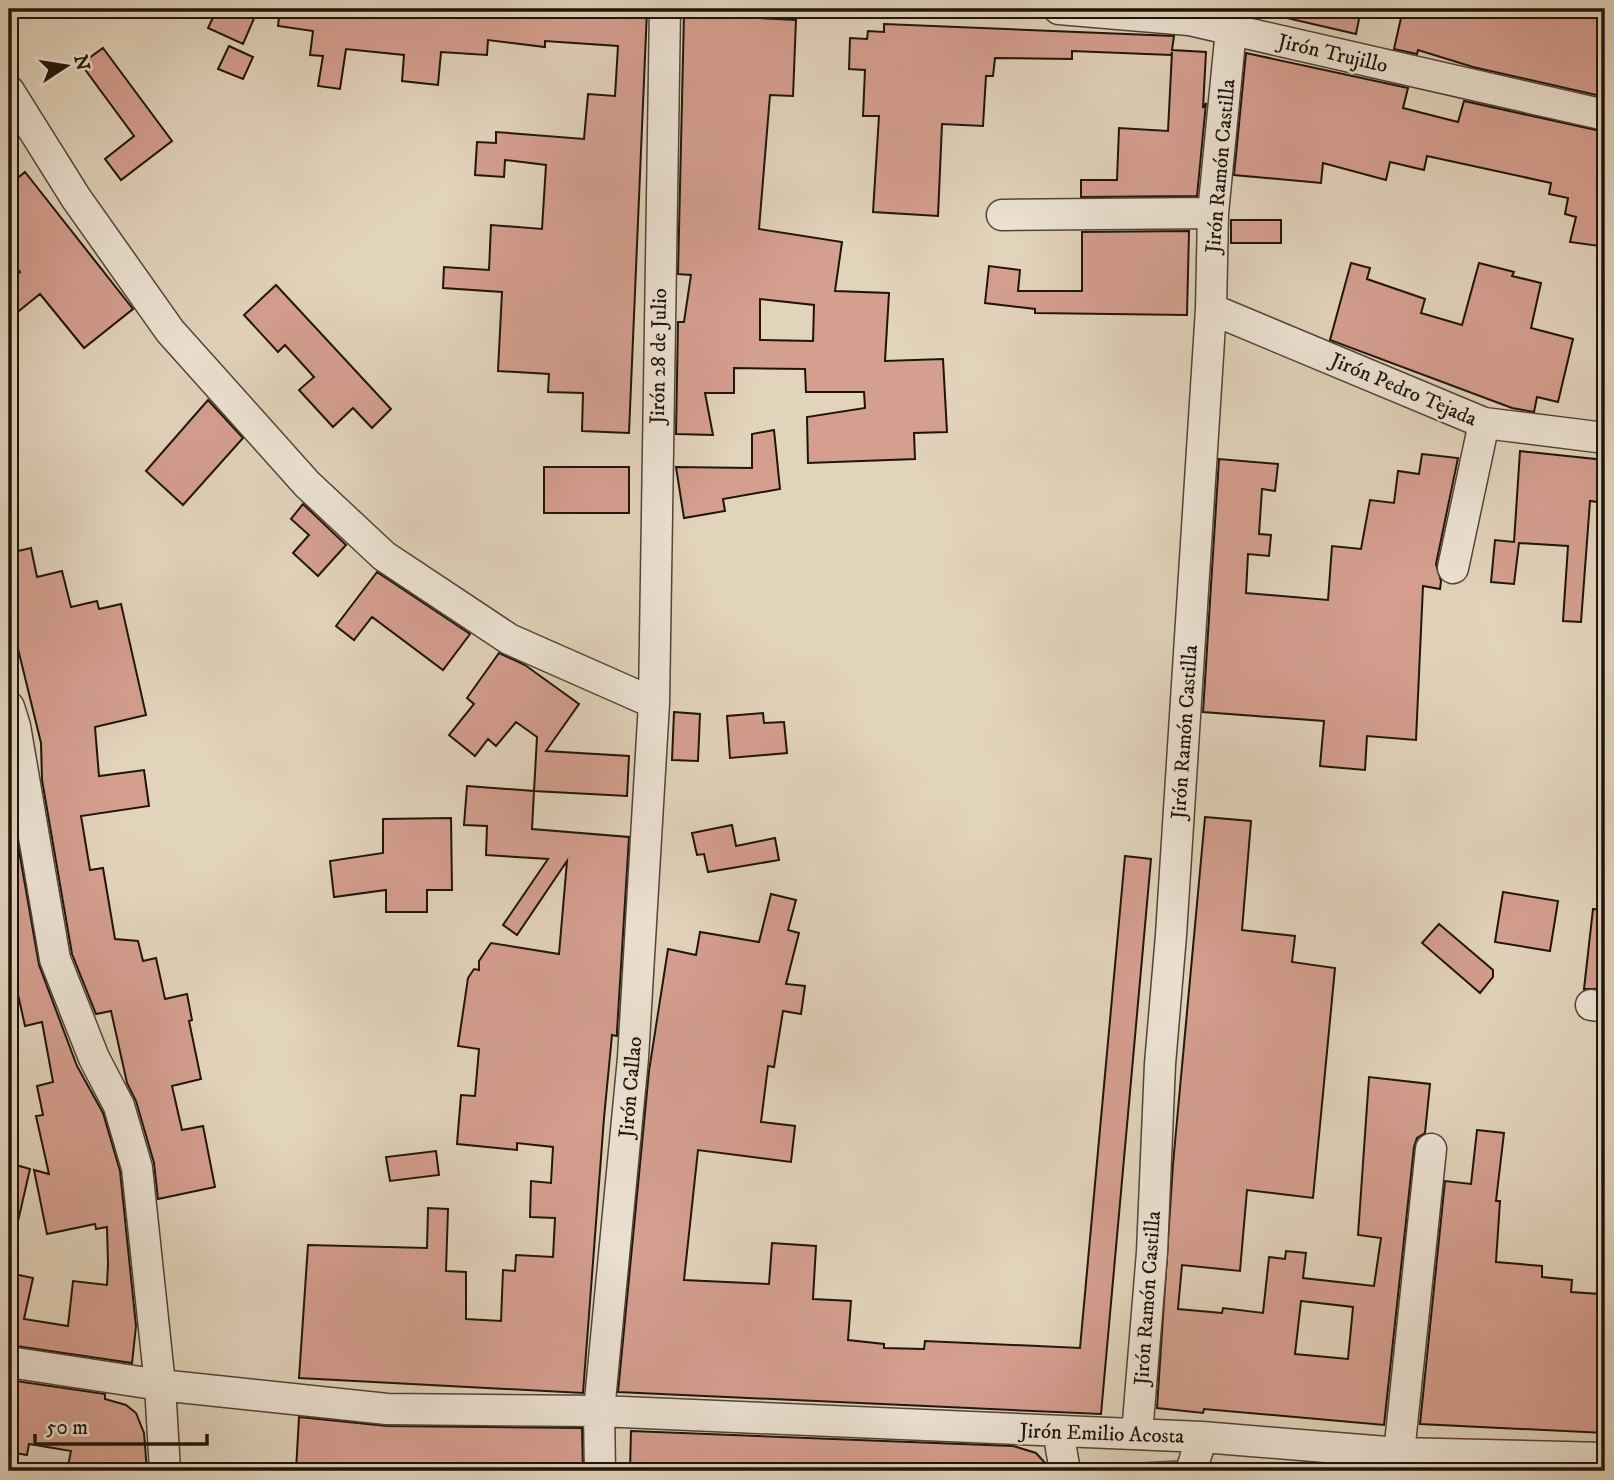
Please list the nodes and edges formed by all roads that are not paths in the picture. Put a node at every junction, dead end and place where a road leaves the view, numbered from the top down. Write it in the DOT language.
graph roads {
  1 [pos="665,9"];
  2 [pos="1059,9"];
  3 [pos="1231,30"];
  4 [pos="9,91"];
  5 [pos="1605,115"];
  6 [pos="1213,213"];
  7 [pos="1002,215"];
  8 [pos="1211,309"];
  9 [pos="1484,423"];
  10 [pos="1605,438"];
  11 [pos="1452,568"];
  12 [pos="654,703"];
  13 [pos="11,720"];
  14 [pos="1431,1149"];
  15 [pos="9,1362"];
  16 [pos="160,1385"];
  17 [pos="599,1411"];
  18 [pos="1058,1431"];
  19 [pos="1137,1434"];
  20 [pos="1202,1437"];
  21 [pos="1399,1453"];
  22 [pos="1605,1458"];
  23 [pos="165,1471"];
  24 [pos="600,1471"];
  25 [pos="1065,1471"];
  26 [pos="1191,1471"];
  1 -- 12 [label="street, Jirón 28 de Julio"];
  2 -- 3 [label="street, Jirón Trujillo"];
  3 -- 5 [label="street, Jirón Trujillo"];
  3 -- 6 [label="street, Jirón Ramón Castilla"];
  4 -- 12 [label="street"];
  6 -- 7 [label="street"];
  6 -- 8 [label="street, Jirón Ramón Castilla"];
  8 -- 9 [label="street, Jirón Pedro Tejada"];
  8 -- 19 [label="street, Jirón Ramón Castilla"];
  9 -- 10 [label="street, Jirón Pedro Tejada"];
  9 -- 11 [label="street"];
  12 -- 17 [label="street, Jirón Callao"];
  13 -- 16 [label="street"];
  14 -- 21 [label="street"];
  15 -- 16 [label="street, Jirón Emilio Acosta"];
  16 -- 17 [label="street, Jirón Emilio Acosta"];
  16 -- 23 [label="street"];
  17 -- 18 [label="street, Jirón Emilio Acosta"];
  17 -- 24 [label="street, Jirón Callao"];
  18 -- 19 [label="street, Jirón Emilio Acosta"];
  18 -- 25 [label="street"];
  19 -- 20 [label="street, Jirón Emilio Acosta"];
  20 -- 21 [label="street, Jirón Emilio Acosta"];
  20 -- 26 [label="street"];
  21 -- 22 [label="street, Jirón Emilio Acosta"];
}
